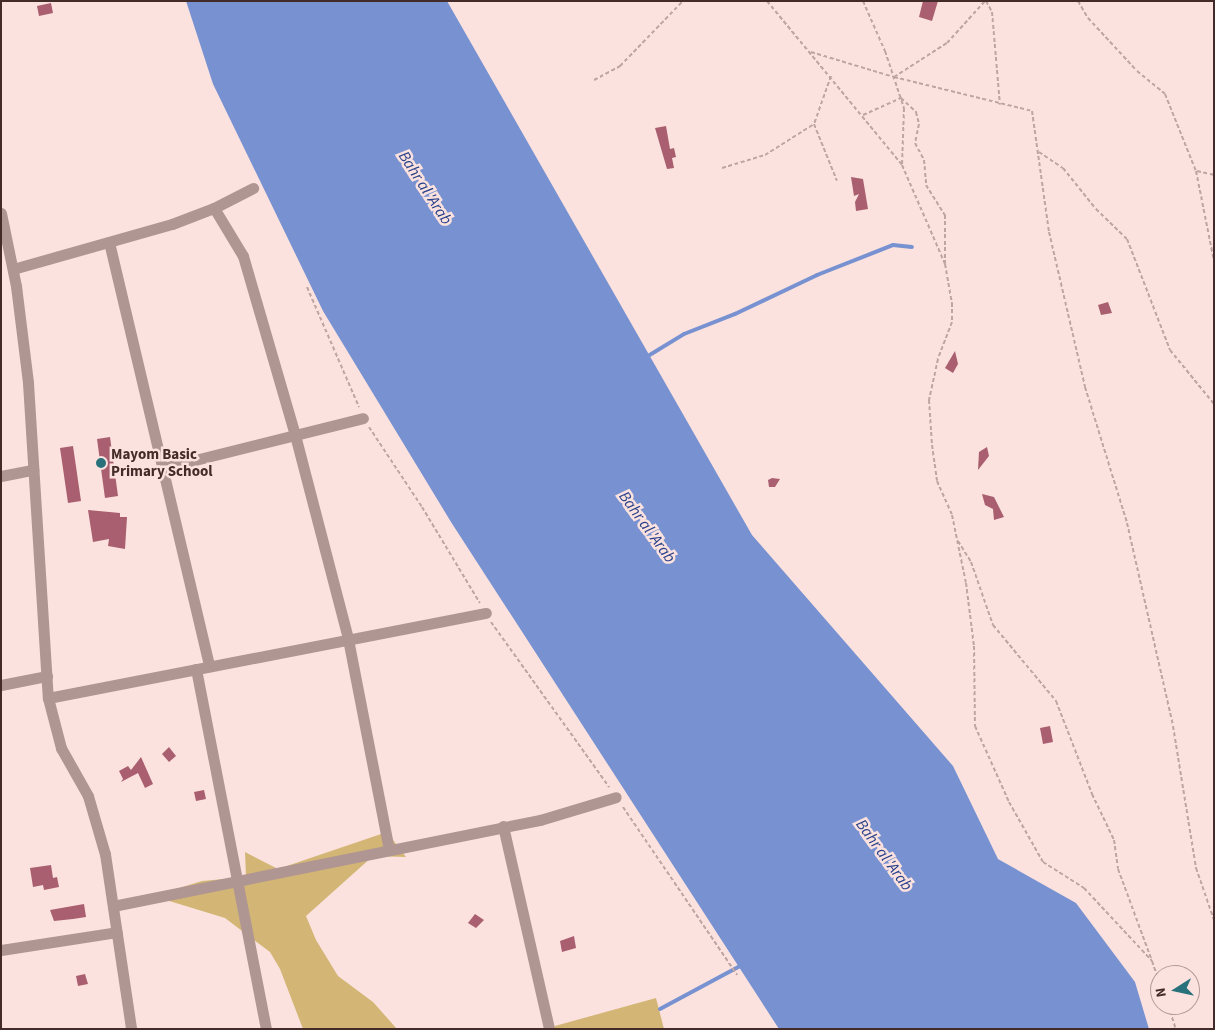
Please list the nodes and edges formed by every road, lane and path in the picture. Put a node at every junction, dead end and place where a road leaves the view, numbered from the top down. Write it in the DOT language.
graph roads {
  1 [pos="683,1"];
  2 [pos="767,1"];
  3 [pos="862,1"];
  4 [pos="986,1"];
  5 [pos="1078,1"];
  6 [pos="811,52"];
  7 [pos="831,76"];
  8 [pos="894,77"];
  9 [pos="594,80"];
  10 [pos="901,98"];
  11 [pos="1000,105"];
  12 [pos="863,115"];
  13 [pos="814,124"];
  14 [pos="1039,152"];
  15 [pos="902,165"];
  16 [pos="722,168"];
  17 [pos="1196,171"];
  18 [pos="1214,175"];
  19 [pos="837,181"];
  20 [pos="253,188"];
  21 [pos="214,208"];
  22 [pos="1,213"];
  23 [pos="109,242"];
  24 [pos="1214,261"];
  25 [pos="945,264"];
  26 [pos="13,270"];
  27 [pos="306,287"];
  28 [pos="1214,404"];
  29 [pos="363,418"];
  30 [pos="295,435"];
  31 [pos="163,468"];
  32 [pos="33,470"];
  33 [pos="1,476"];
  34 [pos="957,539"];
  35 [pos="486,613"];
  36 [pos="348,639"];
  37 [pos="210,666"];
  38 [pos="196,669"];
  39 [pos="47,676"];
  40 [pos="1,685"];
  41 [pos="48,698"];
  42 [pos="616,797"];
  43 [pos="503,826"];
  44 [pos="389,849"];
  45 [pos="239,880"];
  46 [pos="113,906"];
  47 [pos="1214,920"];
  48 [pos="117,932"];
  49 [pos="1,950"];
  50 [pos="1152,961"];
  51 [pos="1153,965"];
  52 [pos="737,975"];
  53 [pos="1171,1015"];
  54 [pos="549,1028"];
  55 [pos="131,1029"];
  56 [pos="266,1029"];
  57 [pos="1176,1029"];
  1 -- 9 [label="path"];
  2 -- 6 [label="path"];
  3 -- 8 [label="path"];
  4 -- 8 [label="path"];
  4 -- 11 [label="path"];
  5 -- 17 [label="path"];
  6 -- 7 [label="path"];
  6 -- 8 [label="path"];
  7 -- 12 [label="path"];
  7 -- 13 [label="path"];
  8 -- 10 [label="path"];
  8 -- 11 [label="path"];
  10 -- 12 [label="path"];
  10 -- 15 [label="path"];
  10 -- 25 [label="path"];
  11 -- 14 [label="path"];
  12 -- 15 [label="path"];
  13 -- 16 [label="path"];
  13 -- 19 [label="path"];
  14 -- 28 [label="path"];
  14 -- 47 [label="path"];
  15 -- 25 [label="path"];
  17 -- 18 [label="path"];
  17 -- 24 [label="path"];
  20 -- 21 [label="street"];
  21 -- 23 [label="street"];
  21 -- 30 [label="street"];
  22 -- 26 [label="street"];
  23 -- 26 [label="street"];
  23 -- 31 [label="street"];
  25 -- 34 [label="path"];
  26 -- 32 [label="street"];
  27 -- 29 [label="path"];
  29 -- 30 [label="street"];
  29 -- 35 [label="path"];
  30 -- 31 [label="street"];
  30 -- 36 [label="street"];
  31 -- 37 [label="street"];
  32 -- 33 [label="street"];
  32 -- 39 [label="street"];
  34 -- 50 [label="path"];
  34 -- 50 [label="path"];
  35 -- 36 [label="street"];
  35 -- 42 [label="path"];
  36 -- 37 [label="street"];
  36 -- 44 [label="street"];
  37 -- 38 [label="street"];
  38 -- 41 [label="street"];
  38 -- 45 [label="street"];
  39 -- 40 [label="street"];
  39 -- 41 [label="street"];
  41 -- 46 [label="street"];
  42 -- 43 [label="street"];
  42 -- 52 [label="path"];
  43 -- 44 [label="street"];
  43 -- 54 [label="street"];
  44 -- 45 [label="street"];
  45 -- 46 [label="street"];
  45 -- 56 [label="street"];
  46 -- 48 [label="street"];
  48 -- 49 [label="street"];
  48 -- 55 [label="street"];
  50 -- 51 [label="path"];
  53 -- 57 [label="path"];
}
